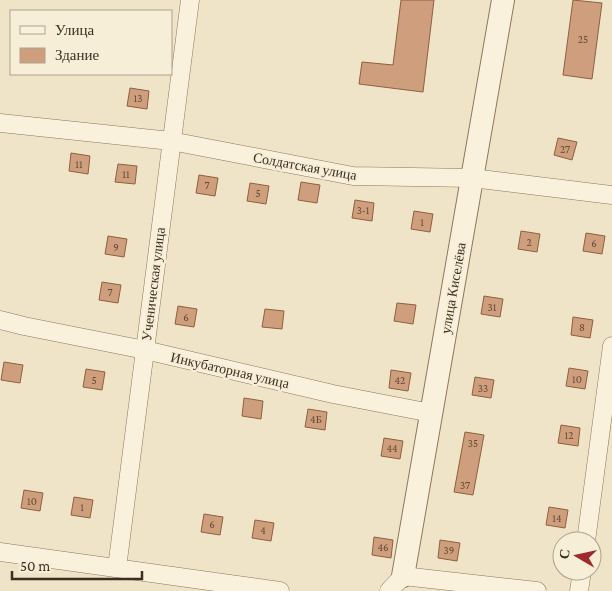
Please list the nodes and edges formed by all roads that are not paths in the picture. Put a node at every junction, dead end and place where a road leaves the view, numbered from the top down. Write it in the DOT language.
graph roads {
  1 [pos="190,0"];
  2 [pos="503,0"];
  3 [pos="0,123"];
  4 [pos="171,141"];
  5 [pos="472,178"];
  6 [pos="612,195"];
  7 [pos="0,320"];
  8 [pos="612,346"];
  9 [pos="145,350"];
  10 [pos="431,413"];
  11 [pos="587,531"];
  12 [pos="0,552"];
  13 [pos="117,568"];
  14 [pos="399,586"];
  15 [pos="241,588"];
  16 [pos="280,591"];
  17 [pos="537,591"];
  1 -- 4 [label="street, Ученическая улица"];
  2 -- 5 [label="street, улица Киселёва"];
  3 -- 4 [label="street, Солдатская улица"];
  4 -- 5 [label="street, Солдатская улица"];
  4 -- 9 [label="street, Ученическая улица"];
  5 -- 6 [label="street, Солдатская улица"];
  5 -- 10 [label="street, улица Киселёва"];
  7 -- 9 [label="street, Инкубаторная улица"];
  8 -- 11 [label="street"];
  9 -- 10 [label="street, Инкубаторная улица"];
  9 -- 13 [label="street, Ученическая улица"];
  10 -- 14 [label="street, улица Киселёва"];
  12 -- 13 [label="street"];
  13 -- 15 [label="street"];
  14 -- 17 [label="street"];
  15 -- 16 [label="street"];
}
